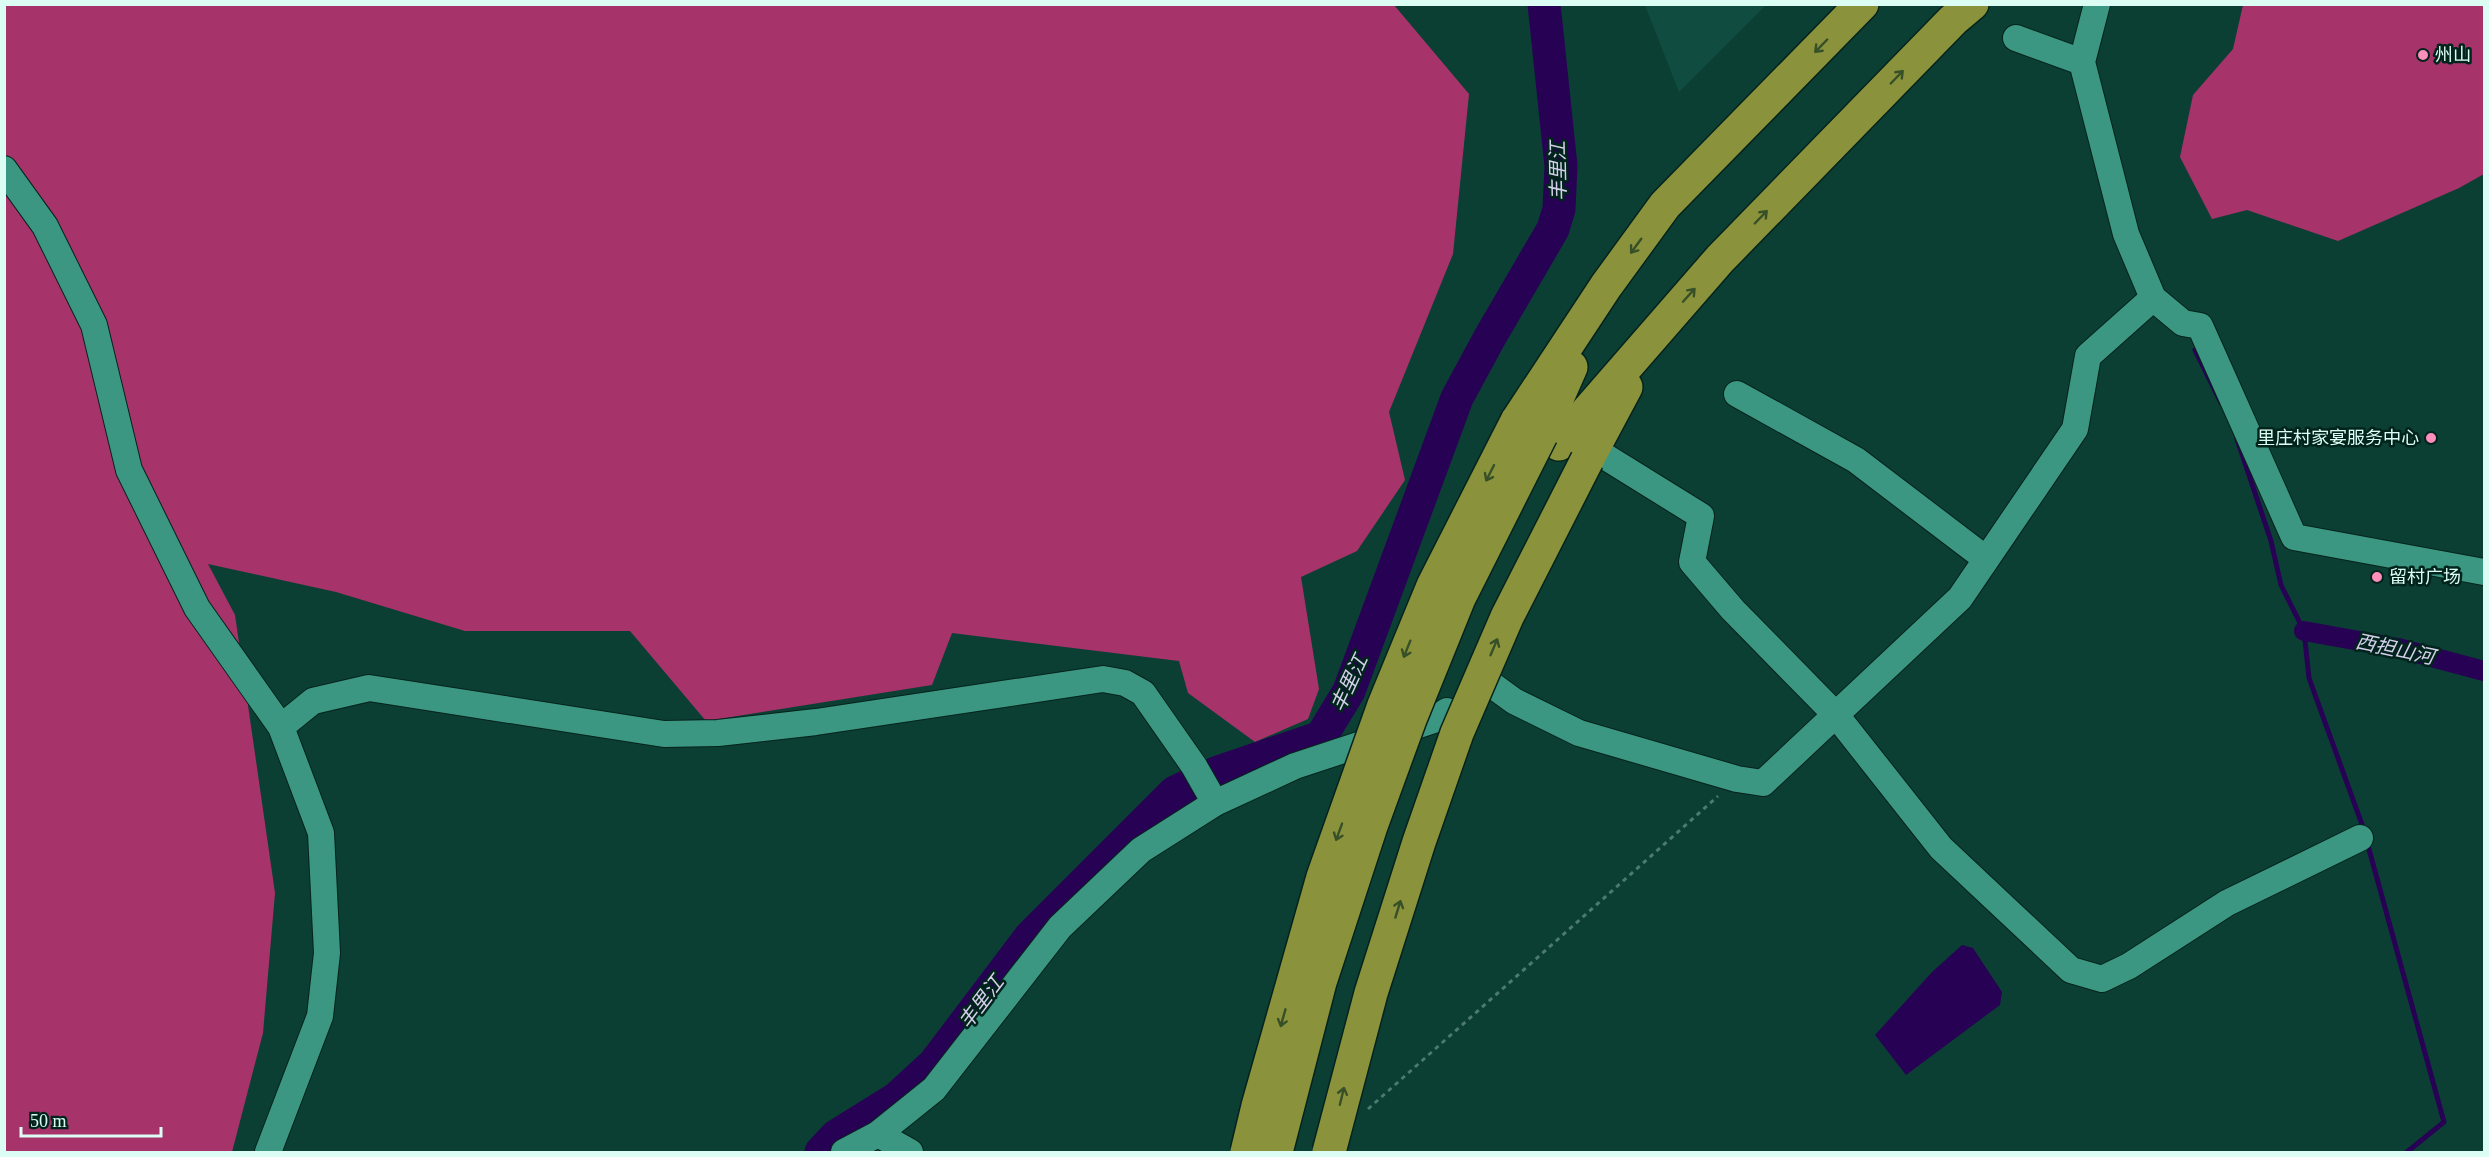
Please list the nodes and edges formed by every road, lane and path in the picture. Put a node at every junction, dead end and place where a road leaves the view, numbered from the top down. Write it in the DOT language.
graph roads {
  1 [pos="1862,4"];
  2 [pos="1971,4"];
  3 [pos="2097,4"];
  4 [pos="2016,38"];
  5 [pos="2082,62"];
  6 [pos="4,169"];
  7 [pos="2152,298"];
  8 [pos="1737,394"];
  9 [pos="1561,443"];
  10 [pos="1986,559"];
  11 [pos="2484,572"];
  12 [pos="1481,677"];
  13 [pos="1448,711"];
  14 [pos="1836,715"];
  15 [pos="281,727"];
  16 [pos="1737,779"];
  17 [pos="1212,799"];
  18 [pos="2360,838"];
  19 [pos="1364,1113"];
  20 [pos="878,1134"];
  21 [pos="268,1152"];
  22 [pos="844,1152"];
  23 [pos="910,1152"];
  24 [pos="1247,1152"];
  25 [pos="1276,1152"];
  26 [pos="1295,1152"];
  27 [pos="1329,1152"];
  1 -- 9 [label="highway, one-way"];
  9 -- 2 [label="highway, one-way"];
  3 -- 5 [label="street"];
  4 -- 5 [label="street"];
  5 -- 7 [label="street"];
  6 -- 15 [label="street"];
  7 -- 10 [label="street"];
  7 -- 11 [label="street"];
  8 -- 10 [label="street"];
  9 -- 14 [label="street"];
  9 -- 24 [label="highway, one-way, bridge"];
  9 -- 25 [label="highway, bridge"];
  9 -- 26 [label="highway"];
  27 -- 9 [label="highway, one-way, bridge"];
  10 -- 14 [label="street"];
  12 -- 16 [label="street"];
  13 -- 17 [label="street"];
  14 -- 16 [label="street"];
  14 -- 18 [label="street"];
  15 -- 17 [label="street"];
  15 -- 21 [label="street"];
  16 -- 19 [label="path"];
  17 -- 20 [label="street"];
  20 -- 22 [label="street"];
  20 -- 23 [label="street"];
}
